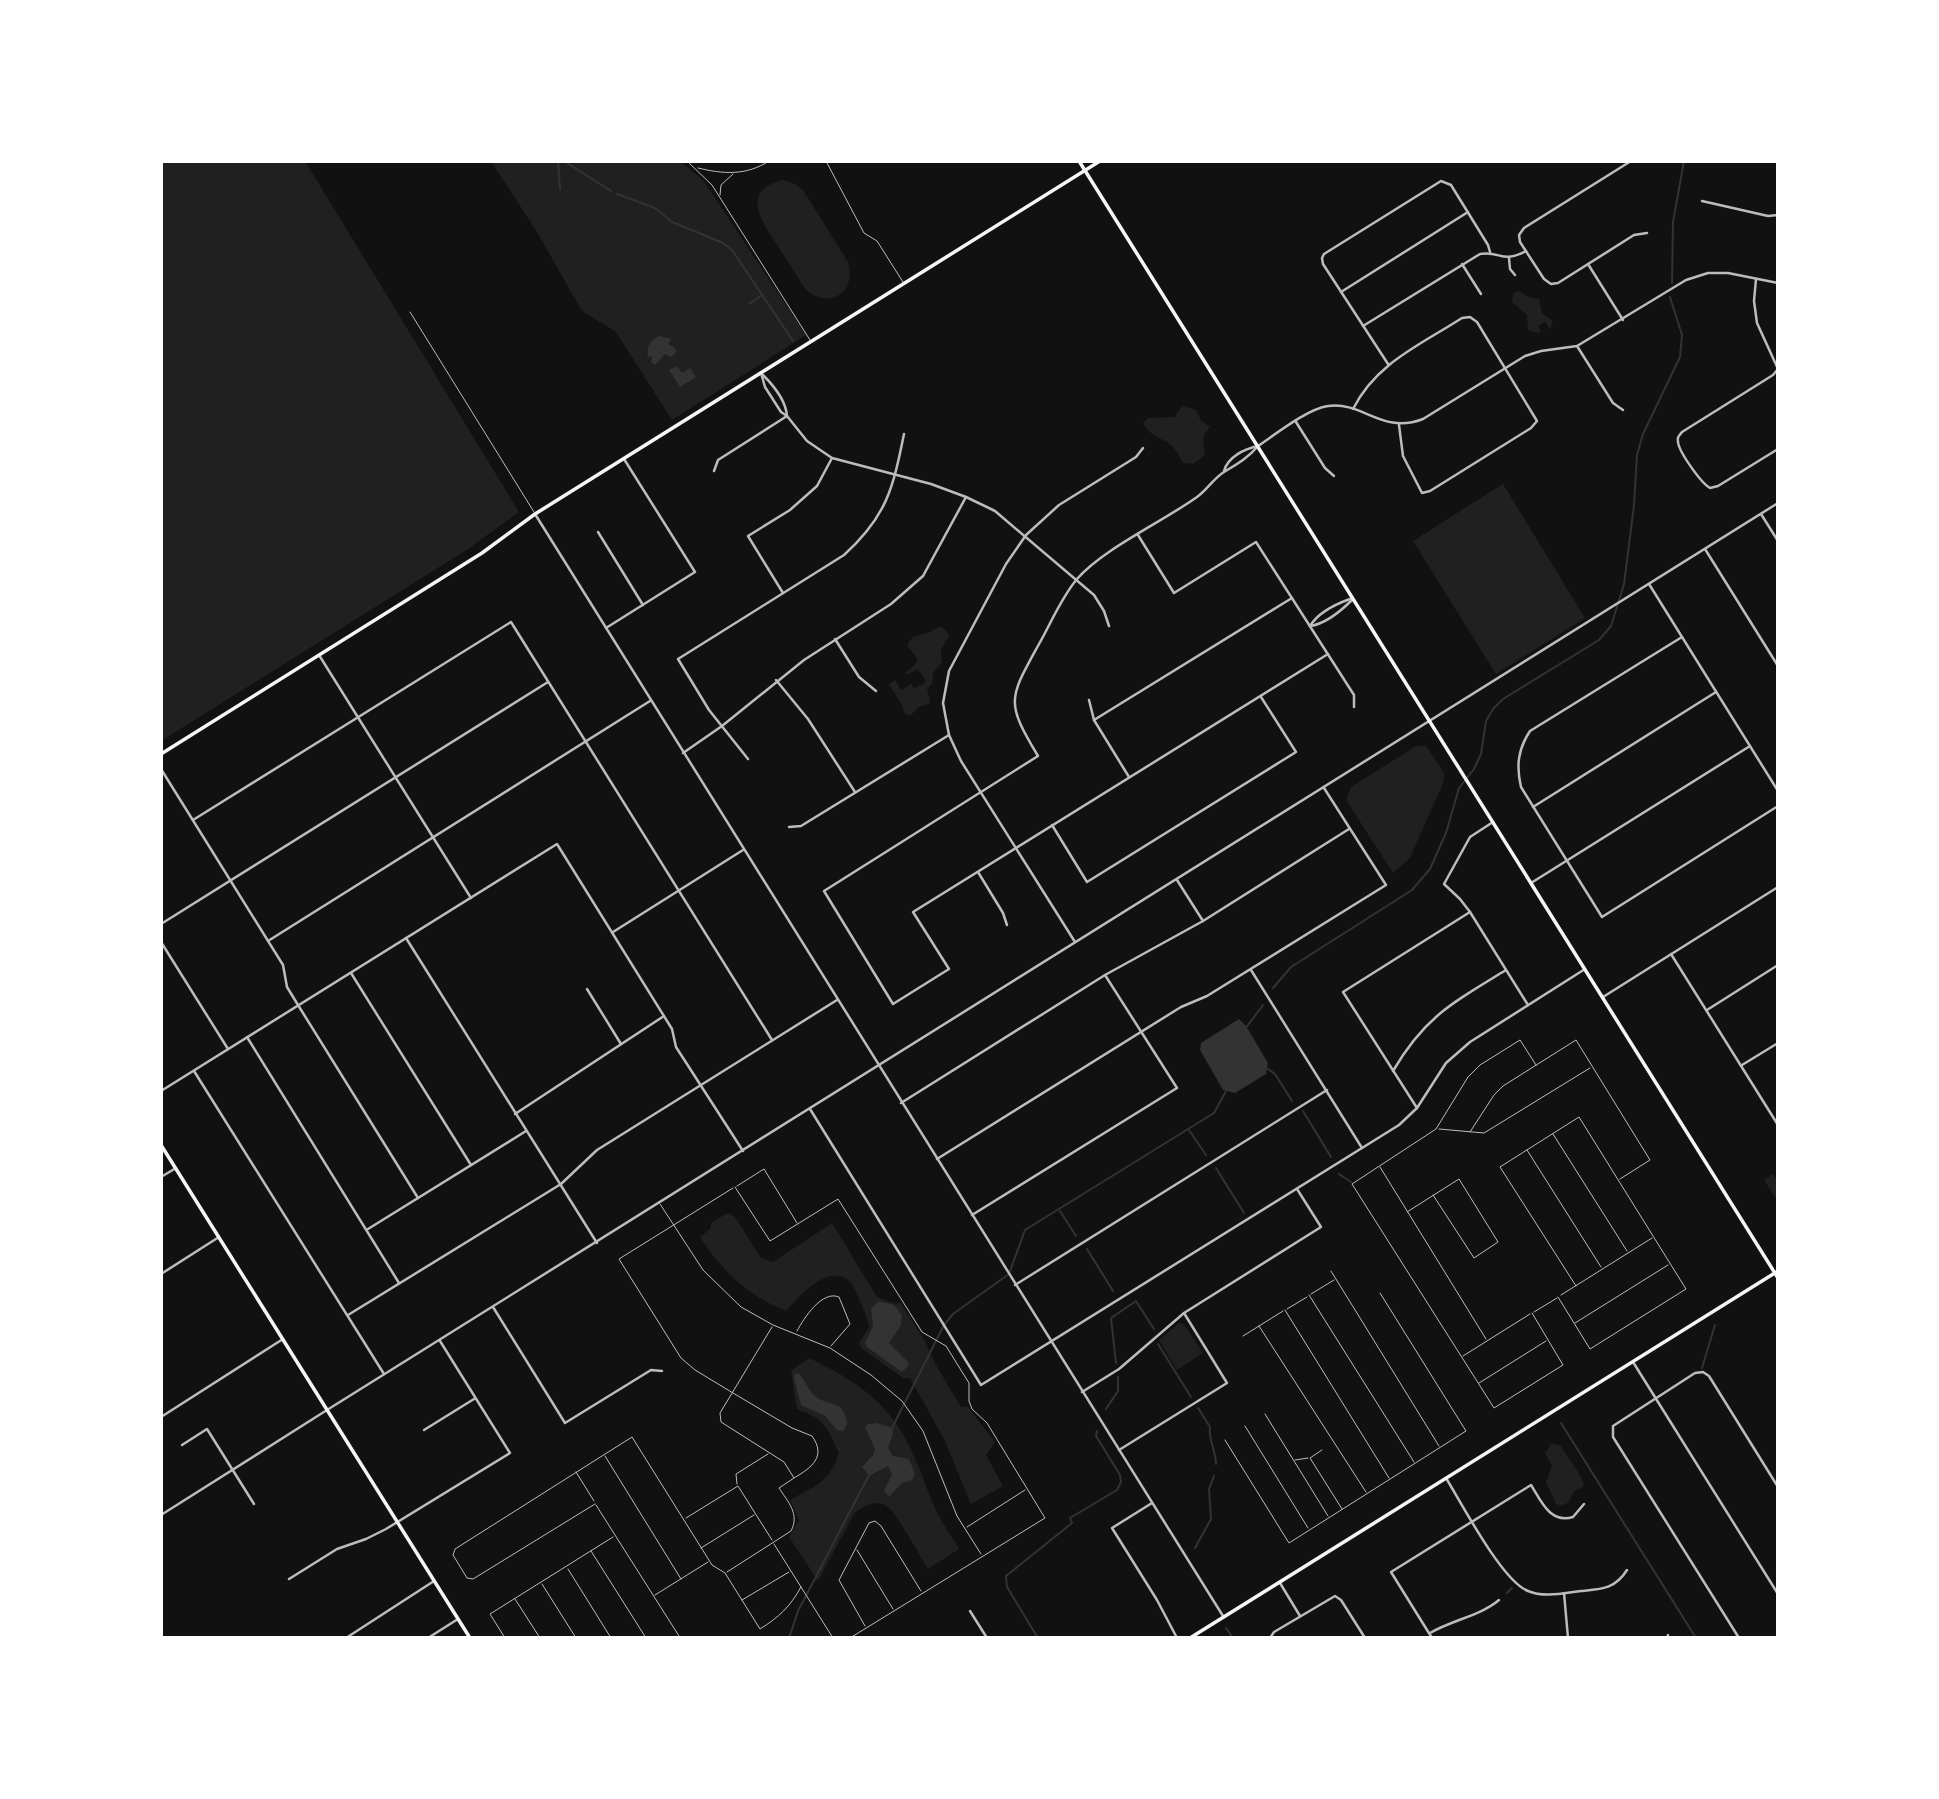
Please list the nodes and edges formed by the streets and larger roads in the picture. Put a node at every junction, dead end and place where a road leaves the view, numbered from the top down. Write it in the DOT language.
graph roads {
  1 [pos="1079,161"];
  2 [pos="1100,161"];
  3 [pos="1631,161"];
  4 [pos="1085,170"];
  5 [pos="1702,201"];
  6 [pos="1468,212"];
  7 [pos="1778,215"];
  8 [pos="1647,233"];
  9 [pos="1526,251"];
  10 [pos="1490,253"];
  11 [pos="1509,258"];
  12 [pos="1462,264"];
  13 [pos="1588,264"];
  14 [pos="1515,275"];
  15 [pos="1756,279"];
  16 [pos="1778,283"];
  17 [pos="1341,292"];
  18 [pos="1481,294"];
  19 [pos="1623,320"];
  20 [pos="1363,326"];
  21 [pos="1577,346"];
  22 [pos="1388,365"];
  23 [pos="1505,367"];
  24 [pos="1778,369"];
  25 [pos="761,373"];
  26 [pos="1353,409"];
  27 [pos="1623,410"];
  28 [pos="787,416"];
  29 [pos="1296,422"];
  30 [pos="1399,424"];
  31 [pos="904,434"];
  32 [pos="1258,446"];
  33 [pos="1143,449"];
  34 [pos="1778,449"];
  35 [pos="832,458"];
  36 [pos="624,459"];
  37 [pos="714,471"];
  38 [pos="1224,472"];
  39 [pos="896,475"];
  40 [pos="1334,475"];
  41 [pos="966,497"];
  42 [pos="1778,503"];
  43 [pos="535,514"];
  44 [pos="1761,514"];
  45 [pos="598,532"];
  46 [pos="1026,535"];
  47 [pos="1138,536"];
  48 [pos="1778,541"];
  49 [pos="1705,549"];
  50 [pos="1077,579"];
  51 [pos="1649,584"];
  52 [pos="783,593"];
  53 [pos="1292,597"];
  54 [pos="1353,599"];
  55 [pos="643,605"];
  56 [pos="1109,626"];
  57 [pos="1310,626"];
  58 [pos="605,628"];
  59 [pos="1682,636"];
  60 [pos="835,639"];
  61 [pos="1328,654"];
  62 [pos="319,655"];
  63 [pos="1778,666"];
  64 [pos="776,680"];
  65 [pos="548,682"];
  66 [pos="876,691"];
  67 [pos="1716,692"];
  68 [pos="1260,696"];
  69 [pos="1089,700"];
  70 [pos="650,701"];
  71 [pos="1354,707"];
  72 [pos="358,717"];
  73 [pos="1094,720"];
  74 [pos="1430,722"];
  75 [pos="722,726"];
  76 [pos="949,735"];
  77 [pos="585,741"];
  78 [pos="1750,746"];
  79 [pos="683,753"];
  80 [pos="161,754"];
  81 [pos="748,759"];
  82 [pos="161,769"];
  83 [pos="396,777"];
  84 [pos="1129,777"];
  85 [pos="1323,788"];
  86 [pos="1778,790"];
  87 [pos="981,792"];
  88 [pos="855,793"];
  89 [pos="1778,806"];
  90 [pos="1533,807"];
  91 [pos="193,820"];
  92 [pos="1493,822"];
  93 [pos="1052,825"];
  94 [pos="789,827"];
  95 [pos="1350,829"];
  96 [pos="432,837"];
  97 [pos="1016,848"];
  98 [pos="743,850"];
  99 [pos="1567,861"];
  100 [pos="978,872"];
  101 [pos="1177,880"];
  102 [pos="230,881"];
  103 [pos="1531,884"];
  104 [pos="1778,887"];
  105 [pos="678,890"];
  106 [pos="471,898"];
  107 [pos="1470,912"];
  108 [pos="1203,921"];
  109 [pos="161,924"];
  110 [pos="1007,925"];
  111 [pos="612,932"];
  112 [pos="406,938"];
  113 [pos="268,941"];
  114 [pos="161,942"];
  115 [pos="1075,942"];
  116 [pos="1671,954"];
  117 [pos="1778,965"];
  118 [pos="1251,969"];
  119 [pos="1585,969"];
  120 [pos="1506,970"];
  121 [pos="351,972"];
  122 [pos="1105,975"];
  123 [pos="587,989"];
  124 [pos="1602,997"];
  125 [pos="837,1000"];
  126 [pos="298,1005"];
  127 [pos="1528,1005"];
  128 [pos="1706,1010"];
  129 [pos="664,1016"];
  130 [pos="1141,1032"];
  131 [pos="247,1037"];
  132 [pos="772,1040"];
  133 [pos="1778,1043"];
  134 [pos="621,1044"];
  135 [pos="228,1049"];
  136 [pos="878,1066"];
  137 [pos="1741,1066"];
  138 [pos="194,1071"];
  139 [pos="1393,1071"];
  140 [pos="700,1085"];
  141 [pos="1326,1090"];
  142 [pos="161,1091"];
  143 [pos="901,1103"];
  144 [pos="1417,1108"];
  145 [pos="810,1109"];
  146 [pos="515,1114"];
  147 [pos="1778,1125"];
  148 [pos="526,1131"];
  149 [pos="161,1145"];
  150 [pos="1363,1148"];
  151 [pos="743,1151"];
  152 [pos="937,1159"];
  153 [pos="471,1165"];
  154 [pos="176,1168"];
  155 [pos="161,1177"];
  156 [pos="561,1184"];
  157 [pos="1297,1188"];
  158 [pos="418,1198"];
  159 [pos="972,1215"];
  160 [pos="367,1230"];
  161 [pos="219,1237"];
  162 [pos="597,1243"];
  163 [pos="1776,1272"];
  164 [pos="161,1274"];
  165 [pos="1778,1278"];
  166 [pos="400,1283"];
  167 [pos="1015,1284"];
  168 [pos="493,1307"];
  169 [pos="1184,1313"];
  170 [pos="348,1315"];
  171 [pos="283,1339"];
  172 [pos="440,1341"];
  173 [pos="1051,1342"];
  174 [pos="1633,1362"];
  175 [pos="662,1371"];
  176 [pos="385,1375"];
  177 [pos="1082,1392"];
  178 [pos="475,1398"];
  179 [pos="1656,1398"];
  180 [pos="327,1410"];
  181 [pos="161,1417"];
  182 [pos="424,1430"];
  183 [pos="182,1445"];
  184 [pos="1119,1450"];
  185 [pos="232,1470"];
  186 [pos="1446,1478"];
  187 [pos="1778,1487"];
  188 [pos="1153,1503"];
  189 [pos="254,1504"];
  190 [pos="1584,1504"];
  191 [pos="161,1514"];
  192 [pos="1473,1521"];
  193 [pos="397,1522"];
  194 [pos="1627,1570"];
  195 [pos="289,1579"];
  196 [pos="434,1581"];
  197 [pos="1279,1583"];
  198 [pos="1564,1593"];
  199 [pos="1778,1594"];
  200 [pos="1499,1600"];
  201 [pos="970,1611"];
  202 [pos="1300,1616"];
  203 [pos="1224,1617"];
  204 [pos="458,1619"];
  205 [pos="1429,1633"];
  206 [pos="1270,1637"];
  207 [pos="346,1638"];
  208 [pos="428,1638"];
  209 [pos="470,1638"];
  210 [pos="987,1638"];
  211 [pos="1177,1638"];
  212 [pos="1191,1638"];
  213 [pos="1365,1638"];
  214 [pos="1432,1638"];
  215 [pos="1568,1638"];
  216 [pos="1739,1638"];
  1 -- 4 [label="main road"];
  2 -- 4 [label="main road"];
  3 -- 9 [label="street"];
  4 -- 25 [label="main road"];
  4 -- 32 [label="main road"];
  5 -- 7 [label="street"];
  6 -- 10 [label="street"];
  6 -- 17 [label="street"];
  6 -- 17 [label="street"];
  8 -- 13 [label="street"];
  9 -- 11 [label="street"];
  9 -- 13 [label="street"];
  10 -- 11 [label="street"];
  10 -- 12 [label="street"];
  11 -- 14 [label="street"];
  12 -- 18 [label="street"];
  12 -- 20 [label="street"];
  13 -- 19 [label="street"];
  15 -- 16 [label="street"];
  15 -- 19 [label="street"];
  15 -- 24 [label="street"];
  17 -- 20 [label="street"];
  19 -- 21 [label="street"];
  20 -- 22 [label="street"];
  21 -- 23 [label="street"];
  21 -- 27 [label="street"];
  22 -- 23 [label="street"];
  22 -- 26 [label="street"];
  23 -- 30 [label="street"];
  23 -- 30 [label="street"];
  24 -- 34 [label="street"];
  25 -- 28 [label="street"];
  25 -- 28 [label="street"];
  25 -- 36 [label="main road"];
  26 -- 29 [label="street"];
  26 -- 30 [label="street"];
  28 -- 35 [label="street"];
  28 -- 37 [label="street"];
  29 -- 32 [label="street"];
  29 -- 40 [label="street"];
  31 -- 39 [label="street"];
  32 -- 38 [label="street"];
  32 -- 38 [label="street"];
  32 -- 54 [label="main road"];
  33 -- 46 [label="street"];
  35 -- 39 [label="street"];
  35 -- 52 [label="street"];
  36 -- 43 [label="main road"];
  36 -- 55 [label="street"];
  38 -- 47 [label="street"];
  39 -- 41 [label="street"];
  39 -- 52 [label="street"];
  41 -- 46 [label="street"];
  41 -- 60 [label="street"];
  42 -- 44 [label="street"];
  43 -- 58 [label="street"];
  43 -- 62 [label="main road"];
  44 -- 48 [label="street"];
  44 -- 49 [label="street"];
  45 -- 55 [label="street"];
  46 -- 50 [label="street"];
  46 -- 76 [label="street"];
  47 -- 50 [label="street"];
  47 -- 53 [label="street"];
  49 -- 51 [label="street"];
  49 -- 63 [label="street"];
  50 -- 56 [label="street"];
  50 -- 87 [label="street"];
  51 -- 59 [label="street"];
  51 -- 74 [label="street"];
  52 -- 75 [label="street"];
  53 -- 57 [label="street"];
  53 -- 73 [label="street"];
  54 -- 57 [label="street"];
  54 -- 57 [label="street"];
  54 -- 74 [label="main road"];
  55 -- 58 [label="street"];
  57 -- 61 [label="street"];
  58 -- 70 [label="street"];
  59 -- 67 [label="street"];
  59 -- 90 [label="street"];
  60 -- 64 [label="street"];
  60 -- 66 [label="street"];
  61 -- 68 [label="street"];
  61 -- 71 [label="street"];
  62 -- 72 [label="street"];
  62 -- 80 [label="main road"];
  64 -- 75 [label="street"];
  64 -- 88 [label="street"];
  65 -- 72 [label="street"];
  65 -- 77 [label="street"];
  65 -- 83 [label="street"];
  67 -- 78 [label="street"];
  67 -- 90 [label="street"];
  68 -- 84 [label="street"];
  68 -- 93 [label="street"];
  69 -- 73 [label="street"];
  70 -- 77 [label="street"];
  70 -- 79 [label="street"];
  72 -- 83 [label="street"];
  72 -- 91 [label="street"];
  73 -- 84 [label="street"];
  74 -- 85 [label="street"];
  74 -- 92 [label="main road"];
  75 -- 79 [label="street"];
  75 -- 81 [label="street"];
  76 -- 87 [label="street"];
  76 -- 88 [label="street"];
  77 -- 96 [label="street"];
  77 -- 105 [label="street"];
  78 -- 86 [label="street"];
  78 -- 99 [label="street"];
  79 -- 98 [label="street"];
  82 -- 91 [label="street"];
  83 -- 96 [label="street"];
  83 -- 102 [label="street"];
  84 -- 93 [label="street"];
  85 -- 95 [label="street"];
  85 -- 101 [label="street"];
  87 -- 97 [label="street"];
  87 -- 100 [label="street"];
  88 -- 94 [label="street"];
  89 -- 99 [label="street"];
  90 -- 99 [label="street"];
  91 -- 102 [label="street"];
  92 -- 103 [label="main road"];
  92 -- 107 [label="street"];
  93 -- 97 [label="street"];
  95 -- 108 [label="street"];
  95 -- 118 [label="street"];
  96 -- 106 [label="street"];
  96 -- 113 [label="street"];
  97 -- 100 [label="street"];
  97 -- 115 [label="street"];
  98 -- 105 [label="street"];
  98 -- 125 [label="street"];
  99 -- 103 [label="street"];
  100 -- 110 [label="street"];
  101 -- 108 [label="street"];
  101 -- 115 [label="street"];
  102 -- 109 [label="street"];
  102 -- 113 [label="street"];
  103 -- 119 [label="main road"];
  104 -- 116 [label="street"];
  105 -- 111 [label="street"];
  105 -- 132 [label="street"];
  106 -- 111 [label="street"];
  106 -- 112 [label="street"];
  107 -- 120 [label="street"];
  107 -- 139 [label="street"];
  108 -- 122 [label="street"];
  111 -- 129 [label="street"];
  112 -- 121 [label="street"];
  112 -- 146 [label="street"];
  113 -- 126 [label="street"];
  114 -- 135 [label="street"];
  115 -- 136 [label="street"];
  116 -- 124 [label="street"];
  116 -- 128 [label="street"];
  117 -- 128 [label="street"];
  118 -- 130 [label="street"];
  118 -- 141 [label="street"];
  119 -- 124 [label="main road"];
  119 -- 127 [label="street"];
  120 -- 127 [label="street"];
  120 -- 139 [label="street"];
  121 -- 126 [label="street"];
  121 -- 153 [label="street"];
  122 -- 130 [label="street"];
  122 -- 143 [label="street"];
  123 -- 134 [label="street"];
  124 -- 163 [label="main road"];
  125 -- 132 [label="street"];
  125 -- 136 [label="street"];
  126 -- 131 [label="street"];
  126 -- 158 [label="street"];
  127 -- 144 [label="street"];
  128 -- 137 [label="street"];
  129 -- 134 [label="street"];
  129 -- 140 [label="street"];
  130 -- 152 [label="street"];
  130 -- 159 [label="street"];
  131 -- 135 [label="street"];
  131 -- 160 [label="street"];
  132 -- 140 [label="street"];
  133 -- 137 [label="street"];
  134 -- 146 [label="street"];
  135 -- 138 [label="street"];
  136 -- 143 [label="street"];
  136 -- 145 [label="street"];
  137 -- 147 [label="street"];
  138 -- 142 [label="street"];
  138 -- 170 [label="street"];
  139 -- 144 [label="street"];
  140 -- 151 [label="street"];
  140 -- 156 [label="street"];
  141 -- 150 [label="street"];
  141 -- 167 [label="street"];
  143 -- 152 [label="street"];
  144 -- 150 [label="street"];
  145 -- 151 [label="street"];
  145 -- 173 [label="street"];
  146 -- 148 [label="street"];
  148 -- 153 [label="street"];
  148 -- 156 [label="street"];
  149 -- 154 [label="main road"];
  150 -- 157 [label="street"];
  151 -- 162 [label="street"];
  152 -- 159 [label="street"];
  153 -- 158 [label="street"];
  154 -- 155 [label="street"];
  154 -- 161 [label="main road"];
  156 -- 162 [label="street"];
  156 -- 166 [label="street"];
  157 -- 169 [label="street"];
  157 -- 173 [label="street"];
  158 -- 160 [label="street"];
  159 -- 167 [label="street"];
  160 -- 166 [label="street"];
  161 -- 164 [label="street"];
  161 -- 171 [label="main road"];
  162 -- 168 [label="street"];
  163 -- 165 [label="main road"];
  163 -- 174 [label="main road"];
  166 -- 170 [label="street"];
  167 -- 173 [label="street"];
  168 -- 172 [label="street"];
  168 -- 175 [label="street"];
  169 -- 177 [label="street"];
  169 -- 184 [label="street"];
  170 -- 176 [label="street"];
  171 -- 180 [label="main road"];
  171 -- 181 [label="street"];
  172 -- 176 [label="street"];
  172 -- 178 [label="street"];
  173 -- 177 [label="street"];
  174 -- 179 [label="street"];
  174 -- 186 [label="main road"];
  176 -- 180 [label="street"];
  177 -- 184 [label="street"];
  178 -- 182 [label="street"];
  178 -- 193 [label="street"];
  179 -- 187 [label="street"];
  179 -- 199 [label="street"];
  179 -- 216 [label="street"];
  180 -- 185 [label="street"];
  180 -- 193 [label="main road"];
  183 -- 185 [label="street"];
  184 -- 188 [label="street"];
  185 -- 189 [label="street"];
  185 -- 191 [label="street"];
  186 -- 192 [label="street"];
  186 -- 197 [label="main road"];
  188 -- 203 [label="street"];
  188 -- 211 [label="street"];
  190 -- 192 [label="street"];
  192 -- 198 [label="street"];
  192 -- 205 [label="street"];
  193 -- 195 [label="street"];
  193 -- 196 [label="main road"];
  194 -- 198 [label="street"];
  196 -- 204 [label="main road"];
  196 -- 207 [label="street"];
  197 -- 202 [label="street"];
  197 -- 203 [label="main road"];
  198 -- 215 [label="street"];
  200 -- 205 [label="street"];
  201 -- 210 [label="street"];
  202 -- 206 [label="street"];
  202 -- 213 [label="street"];
  203 -- 212 [label="main road"];
  204 -- 208 [label="street"];
  204 -- 209 [label="main road"];
  205 -- 214 [label="street"];
}
